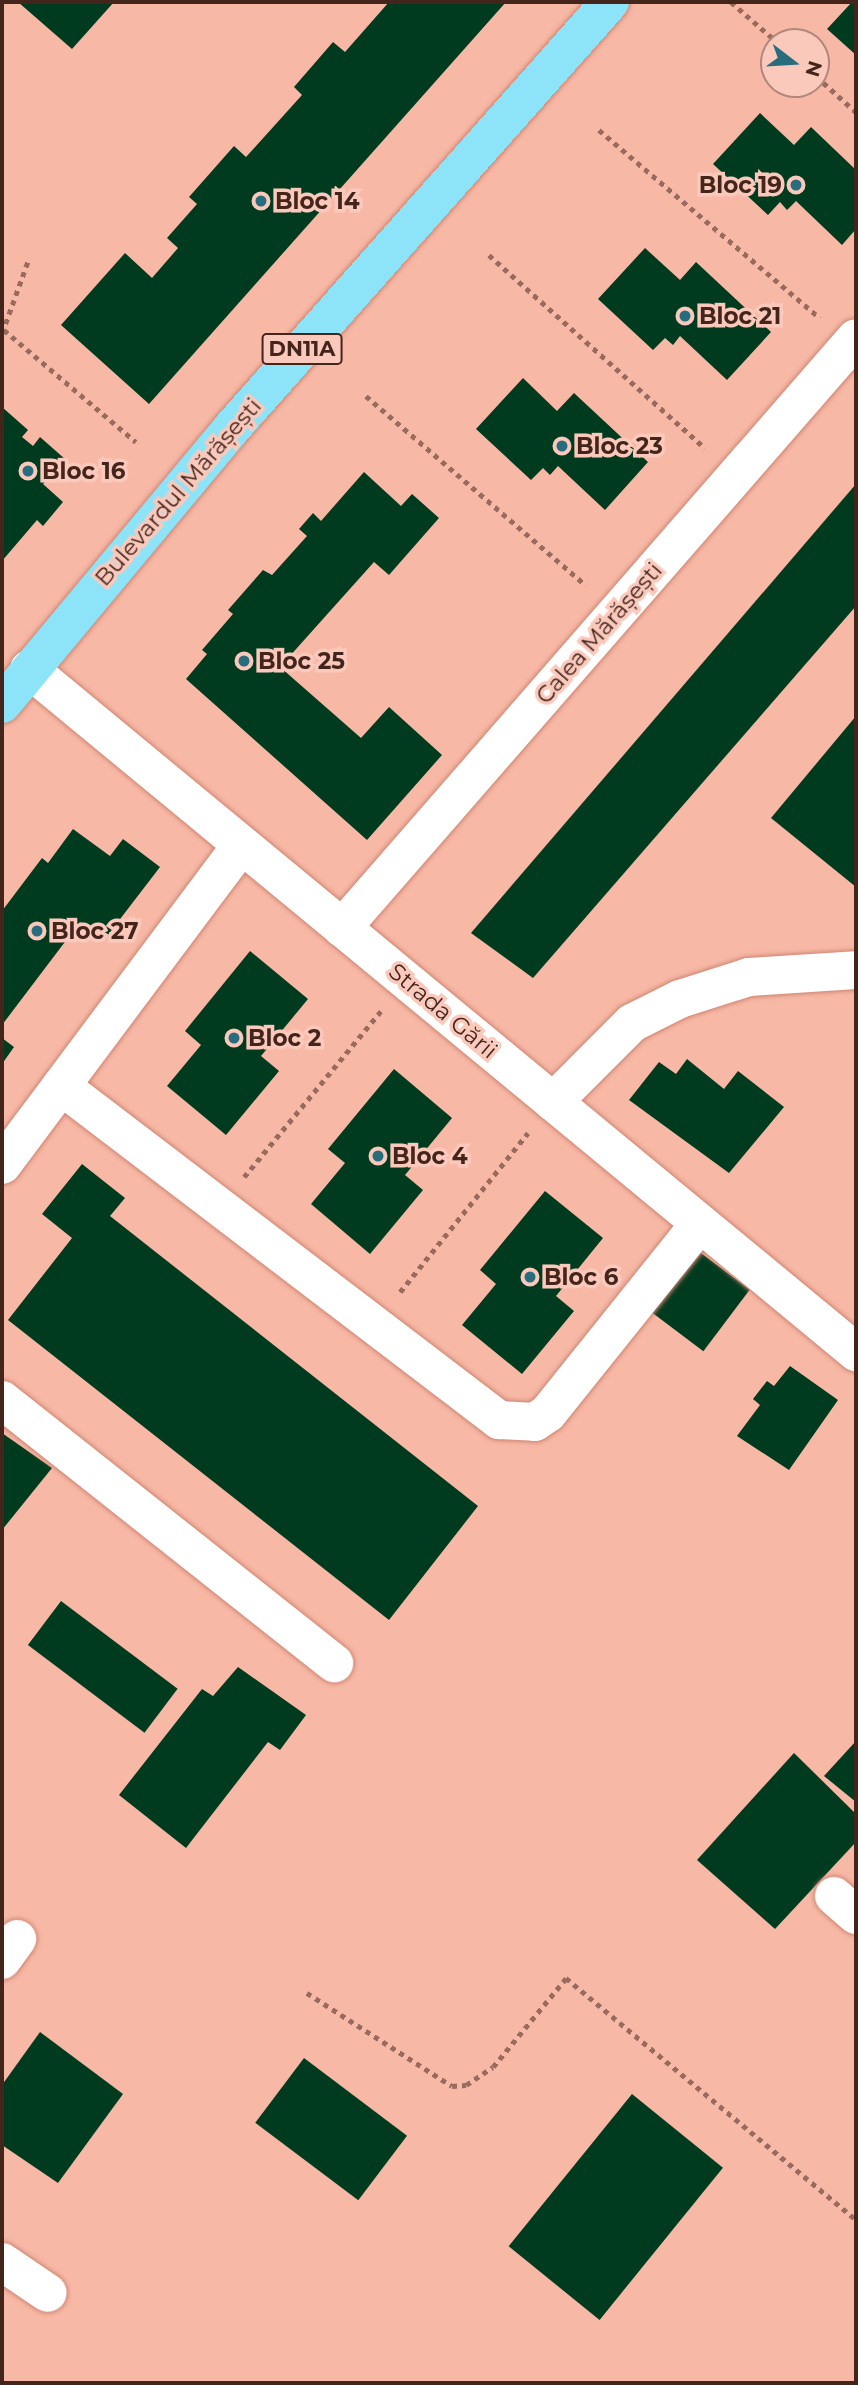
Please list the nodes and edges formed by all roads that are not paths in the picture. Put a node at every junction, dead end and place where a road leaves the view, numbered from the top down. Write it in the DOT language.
graph roads {
  1 [pos="610,2"];
  2 [pos="854,341"];
  3 [pos="29,669"];
  4 [pos="2,704"];
  5 [pos="242,845"];
  6 [pos="342,928"];
  7 [pos="856,970"];
  8 [pos="61,1086"];
  9 [pos="553,1102"];
  10 [pos="2,1165"];
  11 [pos="700,1223"];
  12 [pos="856,1352"];
  13 [pos="2,1400"];
  14 [pos="334,1663"];
  15 [pos="2,2262"];
  16 [pos="48,2292"];
  1 -- 3 [label="main road, Bulevardul Mărășești / DN11A"];
  2 -- 6 [label="street, Calea Mărășești"];
  3 -- 4 [label="main road, Bulevardul Mărășești / DN11A"];
  3 -- 5 [label="street, Strada Gării"];
  5 -- 6 [label="street, Strada Gării"];
  5 -- 8 [label="street"];
  6 -- 9 [label="street, Strada Gării"];
  7 -- 9 [label="street"];
  8 -- 10 [label="street"];
  8 -- 11 [label="street"];
  9 -- 11 [label="street, Strada Gării"];
  11 -- 12 [label="street, Strada Gării"];
  13 -- 14 [label="street"];
  15 -- 16 [label="street"];
}
